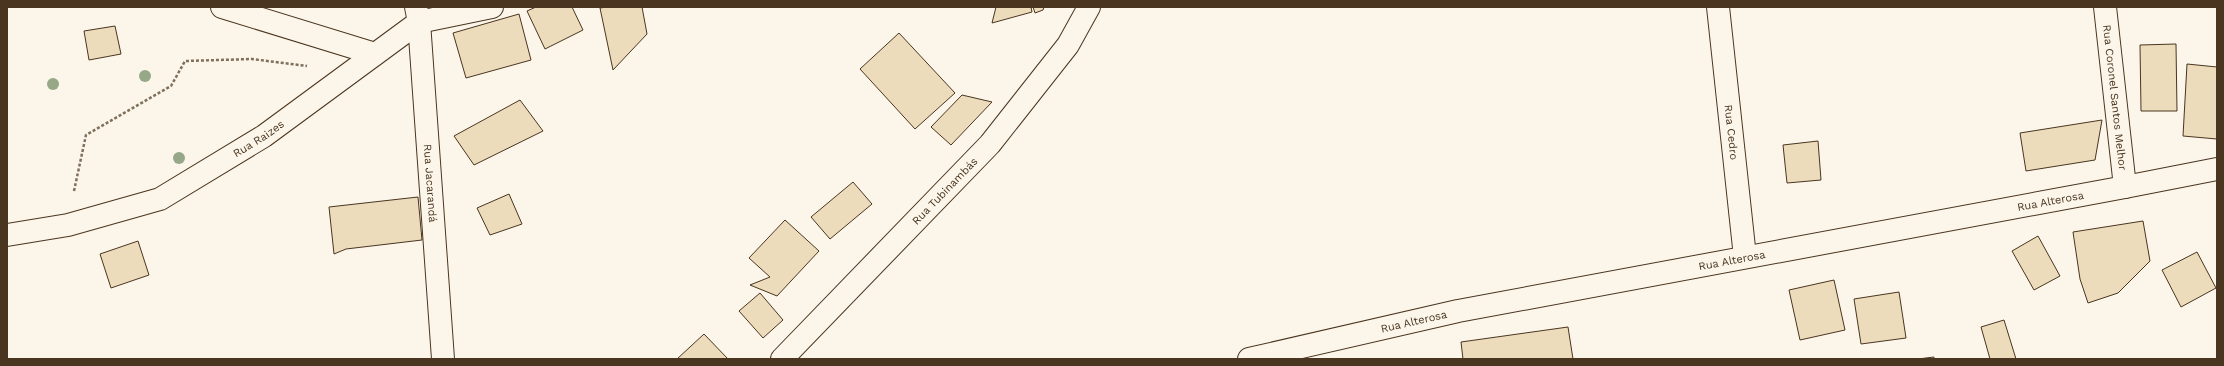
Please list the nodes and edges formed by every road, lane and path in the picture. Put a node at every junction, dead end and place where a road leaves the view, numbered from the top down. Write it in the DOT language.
graph roads {
  1 [pos="222,7"];
  2 [pos="492,7"];
  3 [pos="1089,7"];
  4 [pos="1718,7"];
  5 [pos="2105,7"];
  6 [pos="418,15"];
  7 [pos="375,54"];
  8 [pos="327,90"];
  9 [pos="2217,168"];
  10 [pos="2125,187"];
  11 [pos="68,225"];
  12 [pos="7,235"];
  13 [pos="1745,257"];
  14 [pos="444,359"];
  15 [pos="782,359"];
  16 [pos="1248,359"];
  1 -- 7 [label="street"];
  2 -- 6 [label="street, Rua Raizes"];
  3 -- 15 [label="street, Rua Tubinambás"];
  4 -- 13 [label="street, Rua Cedro"];
  5 -- 10 [label="street, Rua Coronel Santos Melhor"];
  6 -- 7 [label="street, Rua Raizes"];
  6 -- 14 [label="street, Rua Jacarandá"];
  7 -- 8 [label="street, Rua Raizes"];
  8 -- 11 [label="street, Rua Raizes"];
  8 -- 11 [label="path"];
  9 -- 10 [label="street, Rua Alterosa"];
  10 -- 13 [label="street, Rua Alterosa"];
  11 -- 12 [label="street, Rua Raizes"];
  13 -- 16 [label="street, Rua Alterosa"];
}
